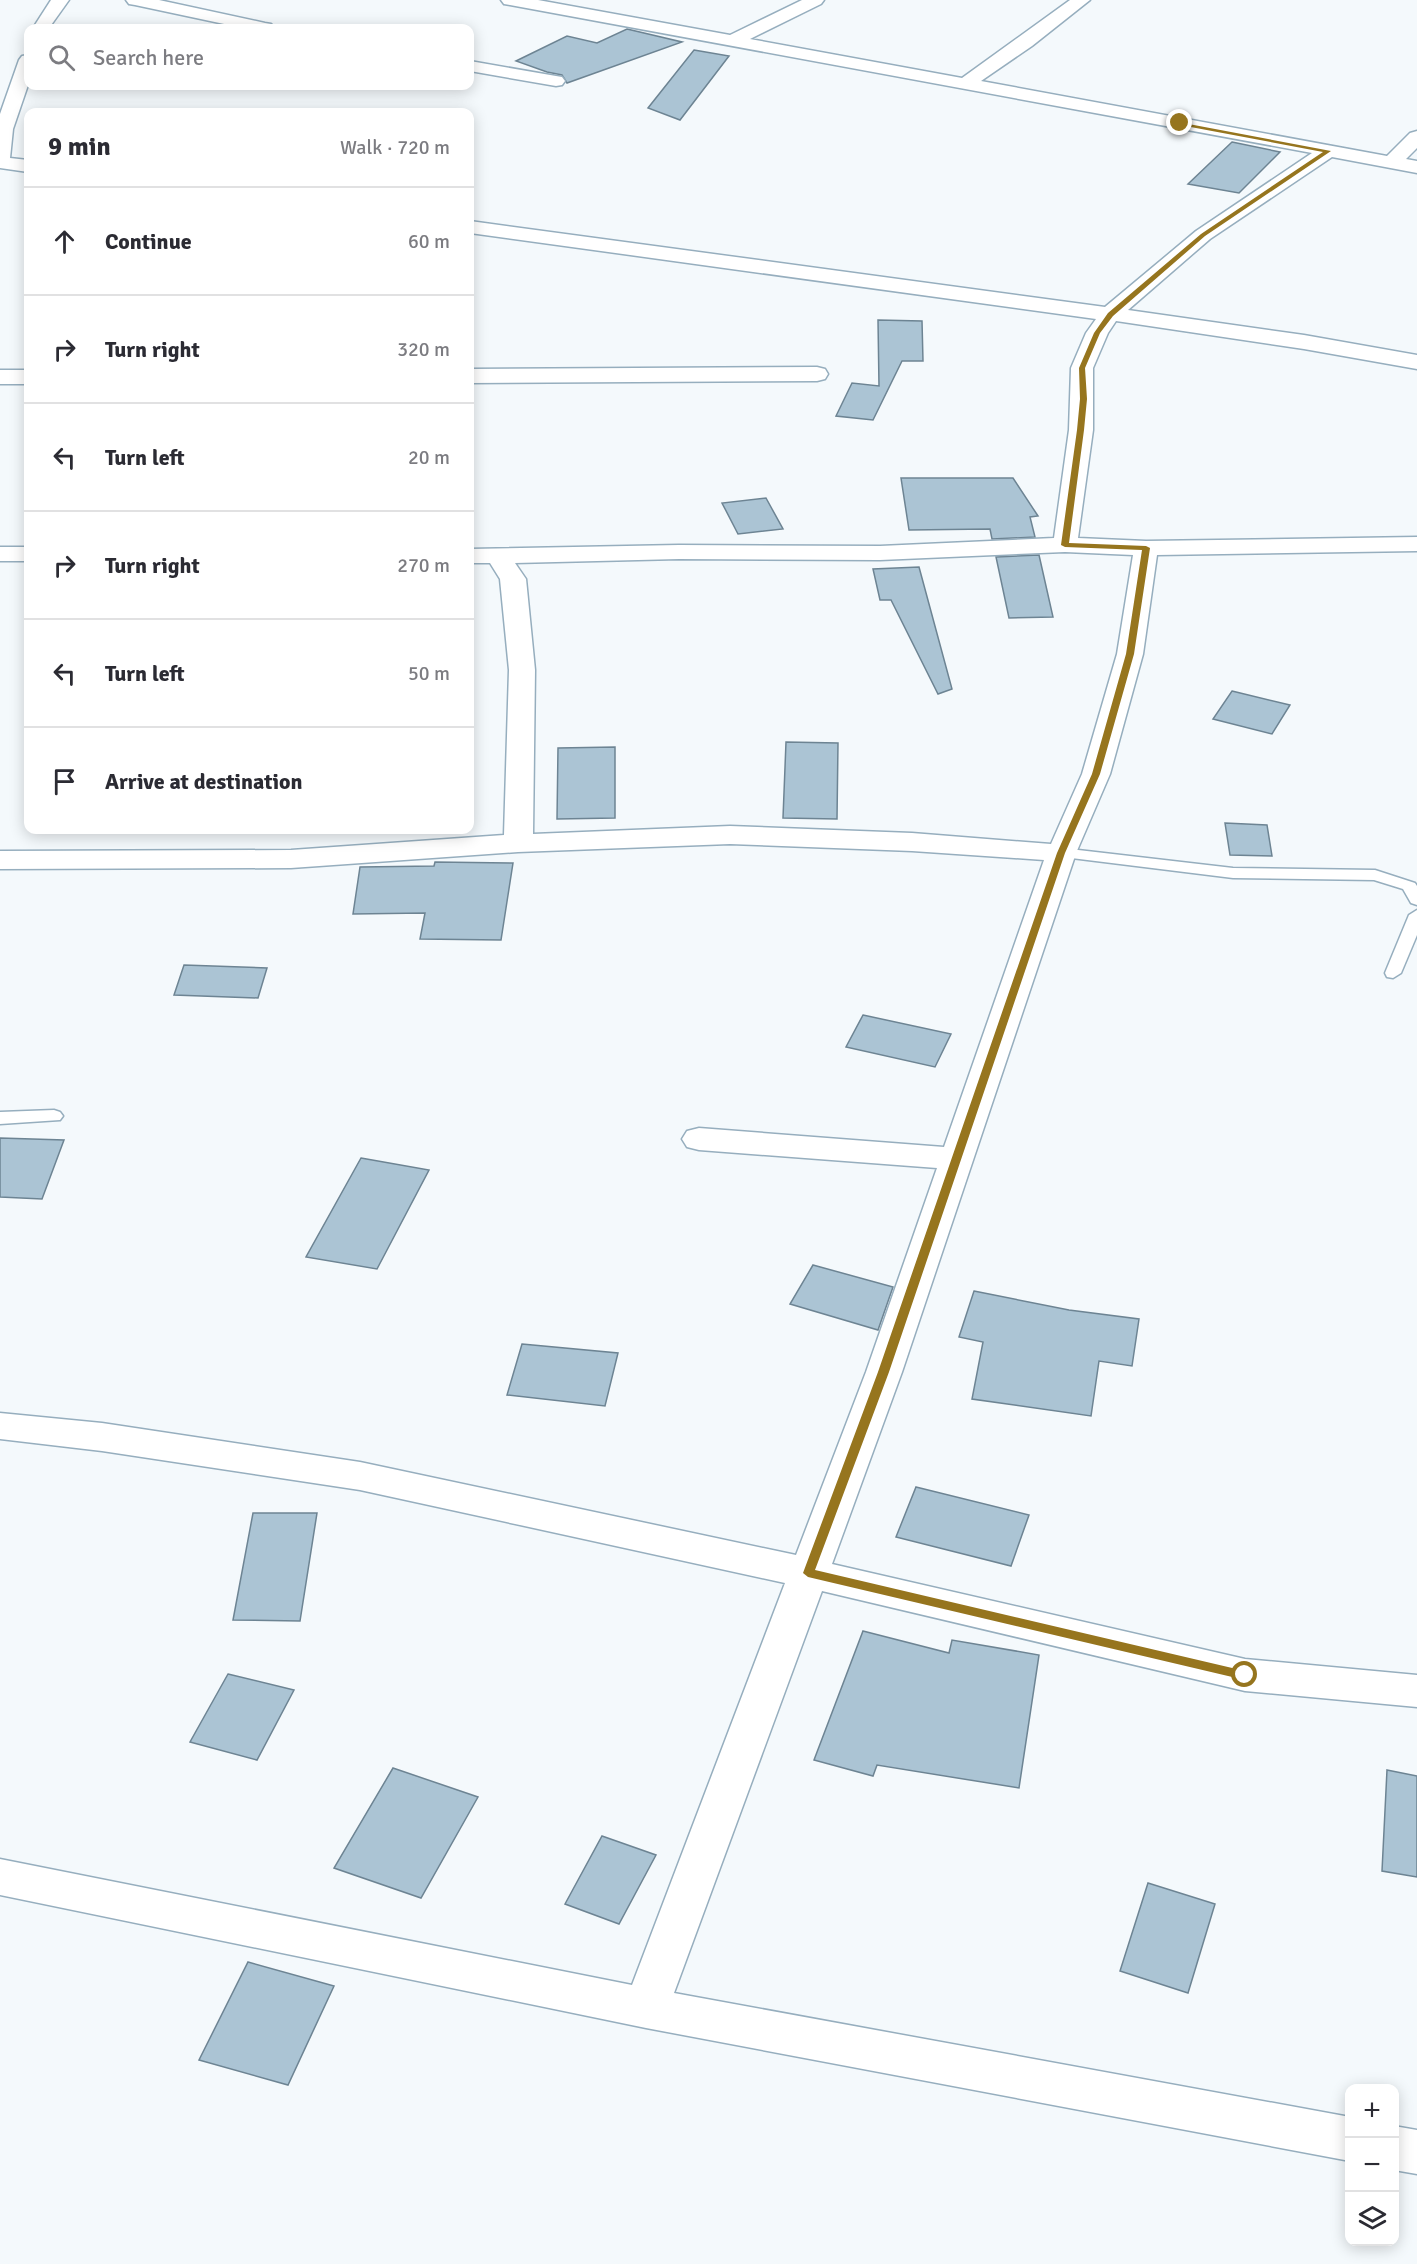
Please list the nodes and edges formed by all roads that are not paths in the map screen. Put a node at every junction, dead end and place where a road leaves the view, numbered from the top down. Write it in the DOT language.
graph roads {
  1 [pos="60,0"];
  2 [pos="135,0"];
  3 [pos="510,0"];
  4 [pos="579,0"];
  5 [pos="815,0"];
  6 [pos="1081,0"];
  7 [pos="561,9"];
  8 [pos="44,24"];
  9 [pos="246,24"];
  10 [pos="730,42"];
  11 [pos="474,67"];
  12 [pos="24,72"];
  13 [pos="556,81"];
  14 [pos="963,85"];
  15 [pos="1417,137"];
  16 [pos="1328,151"];
  17 [pos="3,162"];
  18 [pos="1392,162"];
  19 [pos="1417,167"];
  20 [pos="474,228"];
  21 [pos="1110,315"];
  22 [pos="1417,362"];
  23 [pos="817,374"];
  24 [pos="0,376"];
  25 [pos="24,376"];
  26 [pos="474,376"];
  27 [pos="1417,544"];
  28 [pos="1065,545"];
  29 [pos="1146,548"];
  30 [pos="0,554"];
  31 [pos="24,554"];
  32 [pos="474,556"];
  33 [pos="498,556"];
  34 [pos="518,843"];
  35 [pos="1061,853"];
  36 [pos="0,860"];
  37 [pos="1417,900"];
  38 [pos="1417,915"];
  39 [pos="1393,973"];
  40 [pos="54,1116"];
  41 [pos="0,1118"];
  42 [pos="699,1139"];
  43 [pos="956,1159"];
  44 [pos="0,1426"];
  45 [pos="808,1573"];
  46 [pos="1417,1691"];
  47 [pos="0,1877"];
  48 [pos="646,2008"];
  49 [pos="1345,2138"];
  50 [pos="1399,2149"];
  51 [pos="1417,2152"];
  1 -- 8 [label="street"];
  2 -- 9 [label="street"];
  3 -- 7 [label="street"];
  4 -- 7 [label="street"];
  5 -- 10 [label="street"];
  6 -- 14 [label="street"];
  7 -- 10 [label="street"];
  10 -- 14 [label="street"];
  11 -- 13 [label="street"];
  12 -- 17 [label="street"];
  14 -- 16 [label="street"];
  15 -- 18 [label="street"];
  16 -- 18 [label="street"];
  16 -- 21 [label="street"];
  18 -- 19 [label="street"];
  20 -- 21 [label="street"];
  21 -- 22 [label="street"];
  21 -- 28 [label="street"];
  23 -- 26 [label="street"];
  24 -- 25 [label="street"];
  27 -- 29 [label="street"];
  28 -- 29 [label="street"];
  28 -- 33 [label="street"];
  29 -- 35 [label="street"];
  30 -- 31 [label="street"];
  32 -- 33 [label="street"];
  33 -- 34 [label="street"];
  34 -- 35 [label="street"];
  34 -- 36 [label="street"];
  35 -- 37 [label="lane"];
  35 -- 43 [label="street"];
  38 -- 39 [label="lane"];
  40 -- 41 [label="lane"];
  42 -- 43 [label="street"];
  43 -- 45 [label="street"];
  44 -- 45 [label="street"];
  45 -- 46 [label="street"];
  45 -- 48 [label="street"];
  47 -- 48 [label="street"];
  48 -- 49 [label="street"];
  50 -- 51 [label="street"];
}
